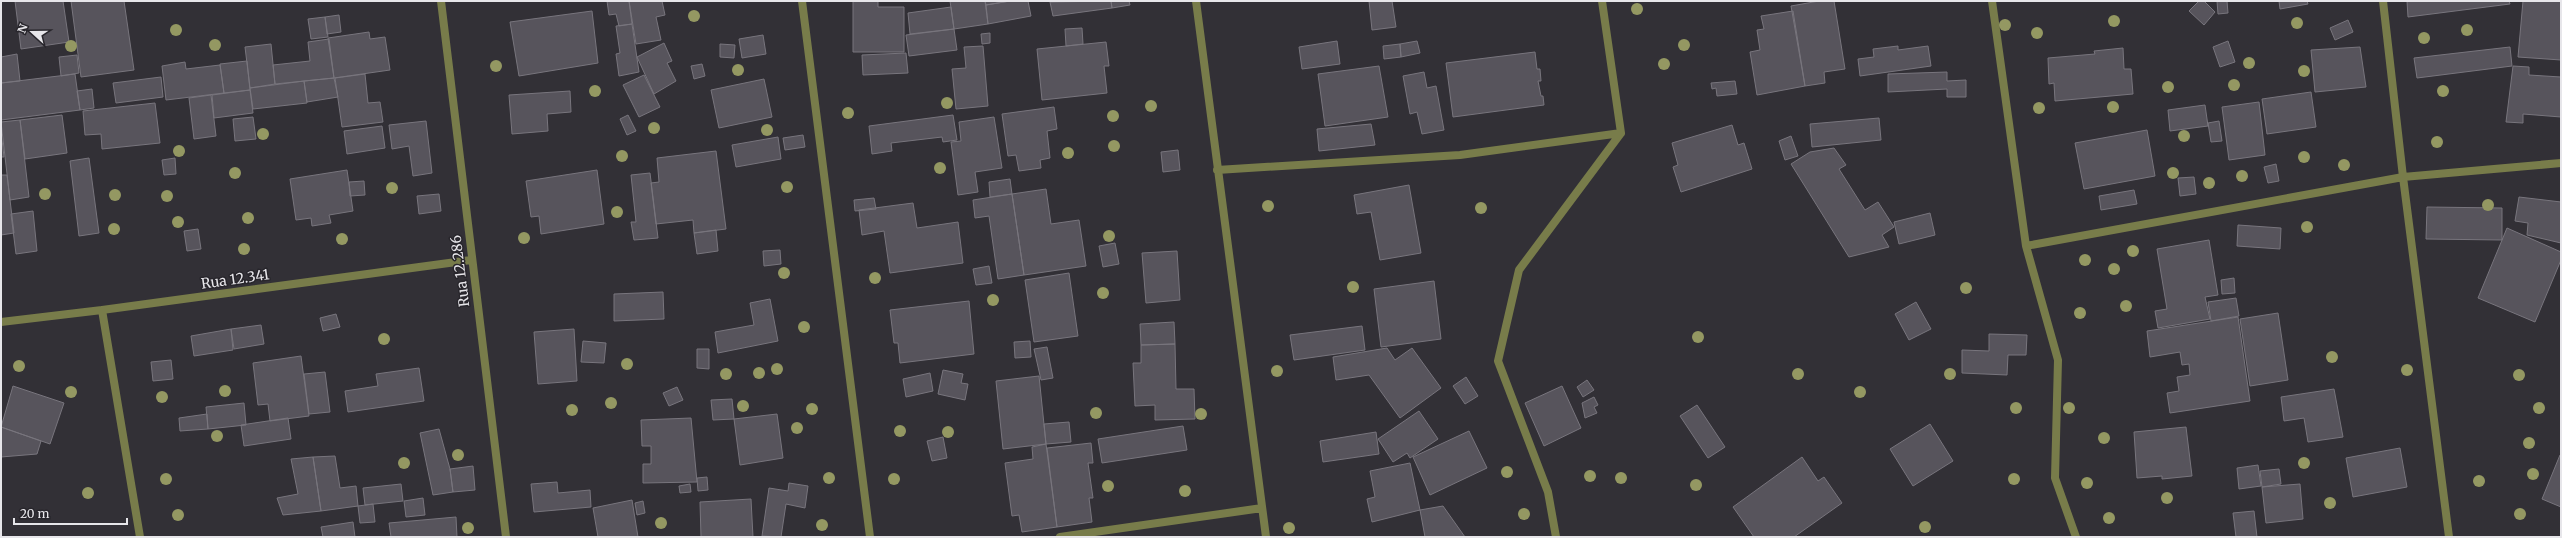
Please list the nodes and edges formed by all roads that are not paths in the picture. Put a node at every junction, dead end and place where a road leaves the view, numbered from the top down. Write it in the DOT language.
graph roads {
  1 [pos="441,1"];
  2 [pos="802,1"];
  3 [pos="1196,1"];
  4 [pos="1602,1"];
  5 [pos="1992,1"];
  6 [pos="2383,1"];
  7 [pos="1621,133"];
  8 [pos="2561,163"];
  9 [pos="1217,170"];
  10 [pos="2403,177"];
  11 [pos="2026,246"];
  12 [pos="471,260"];
  13 [pos="102,310"];
  14 [pos="1,322"];
  15 [pos="1262,508"];
  16 [pos="140,537"];
  17 [pos="506,537"];
  18 [pos="870,537"];
  19 [pos="1060,537"];
  20 [pos="1266,537"];
  21 [pos="1556,537"];
  22 [pos="2076,537"];
  23 [pos="2450,537"];
  1 -- 12 [label="street, Rua 12.286"];
  2 -- 18 [label="street"];
  3 -- 9 [label="street"];
  4 -- 7 [label="street"];
  5 -- 11 [label="street"];
  6 -- 10 [label="street"];
  7 -- 9 [label="street"];
  7 -- 21 [label="street"];
  8 -- 10 [label="street"];
  9 -- 15 [label="street"];
  10 -- 11 [label="street"];
  10 -- 23 [label="street"];
  11 -- 22 [label="street"];
  12 -- 13 [label="street, Rua 12.341"];
  12 -- 17 [label="street, Rua 12.286"];
  13 -- 14 [label="street, Rua 12.341"];
  13 -- 16 [label="street"];
  15 -- 19 [label="street"];
  15 -- 20 [label="street"];
}
